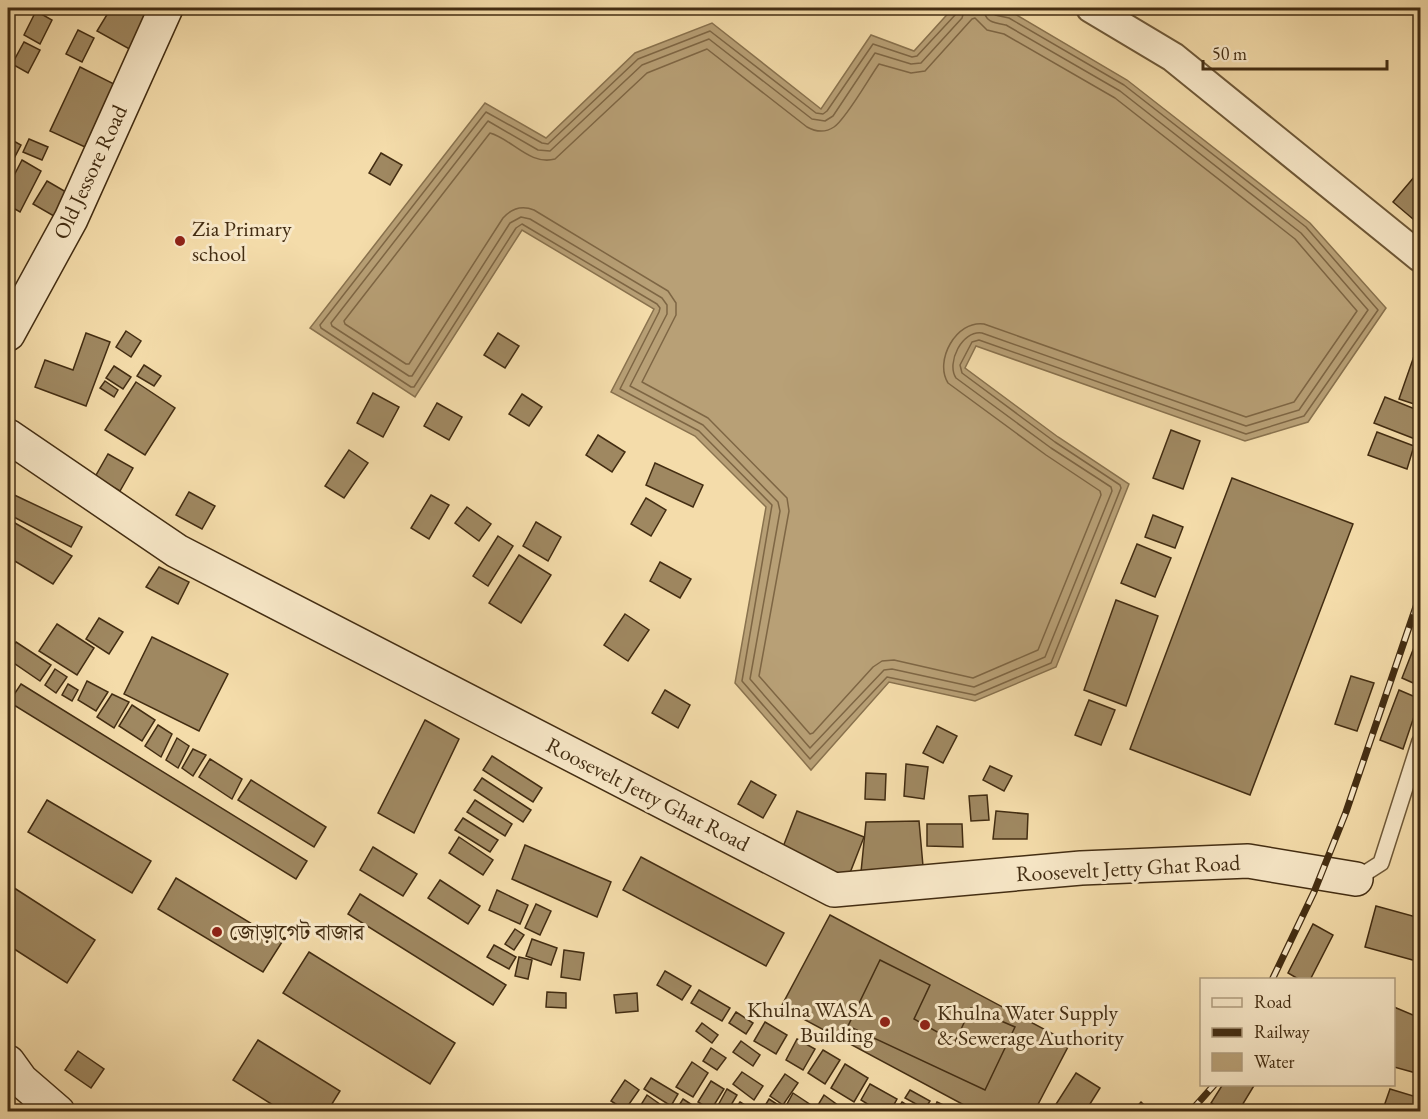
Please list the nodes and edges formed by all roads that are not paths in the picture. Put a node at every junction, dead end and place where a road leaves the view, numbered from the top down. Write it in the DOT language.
graph roads {
  1 [pos="166,8"];
  2 [pos="1091,8"];
  3 [pos="1420,257"];
  4 [pos="8,334"];
  5 [pos="8,436"];
  6 [pos="1420,741"];
  7 [pos="1356,879"];
  8 [pos="8,1062"];
  9 [pos="58,1112"];
  1 -- 4 [label="street, Old Jessore Road"];
  2 -- 3 [label="street"];
  5 -- 7 [label="street, Roosevelt Jetty Ghat Road"];
  6 -- 7 [label="lane"];
  8 -- 9 [label="street"];
}
